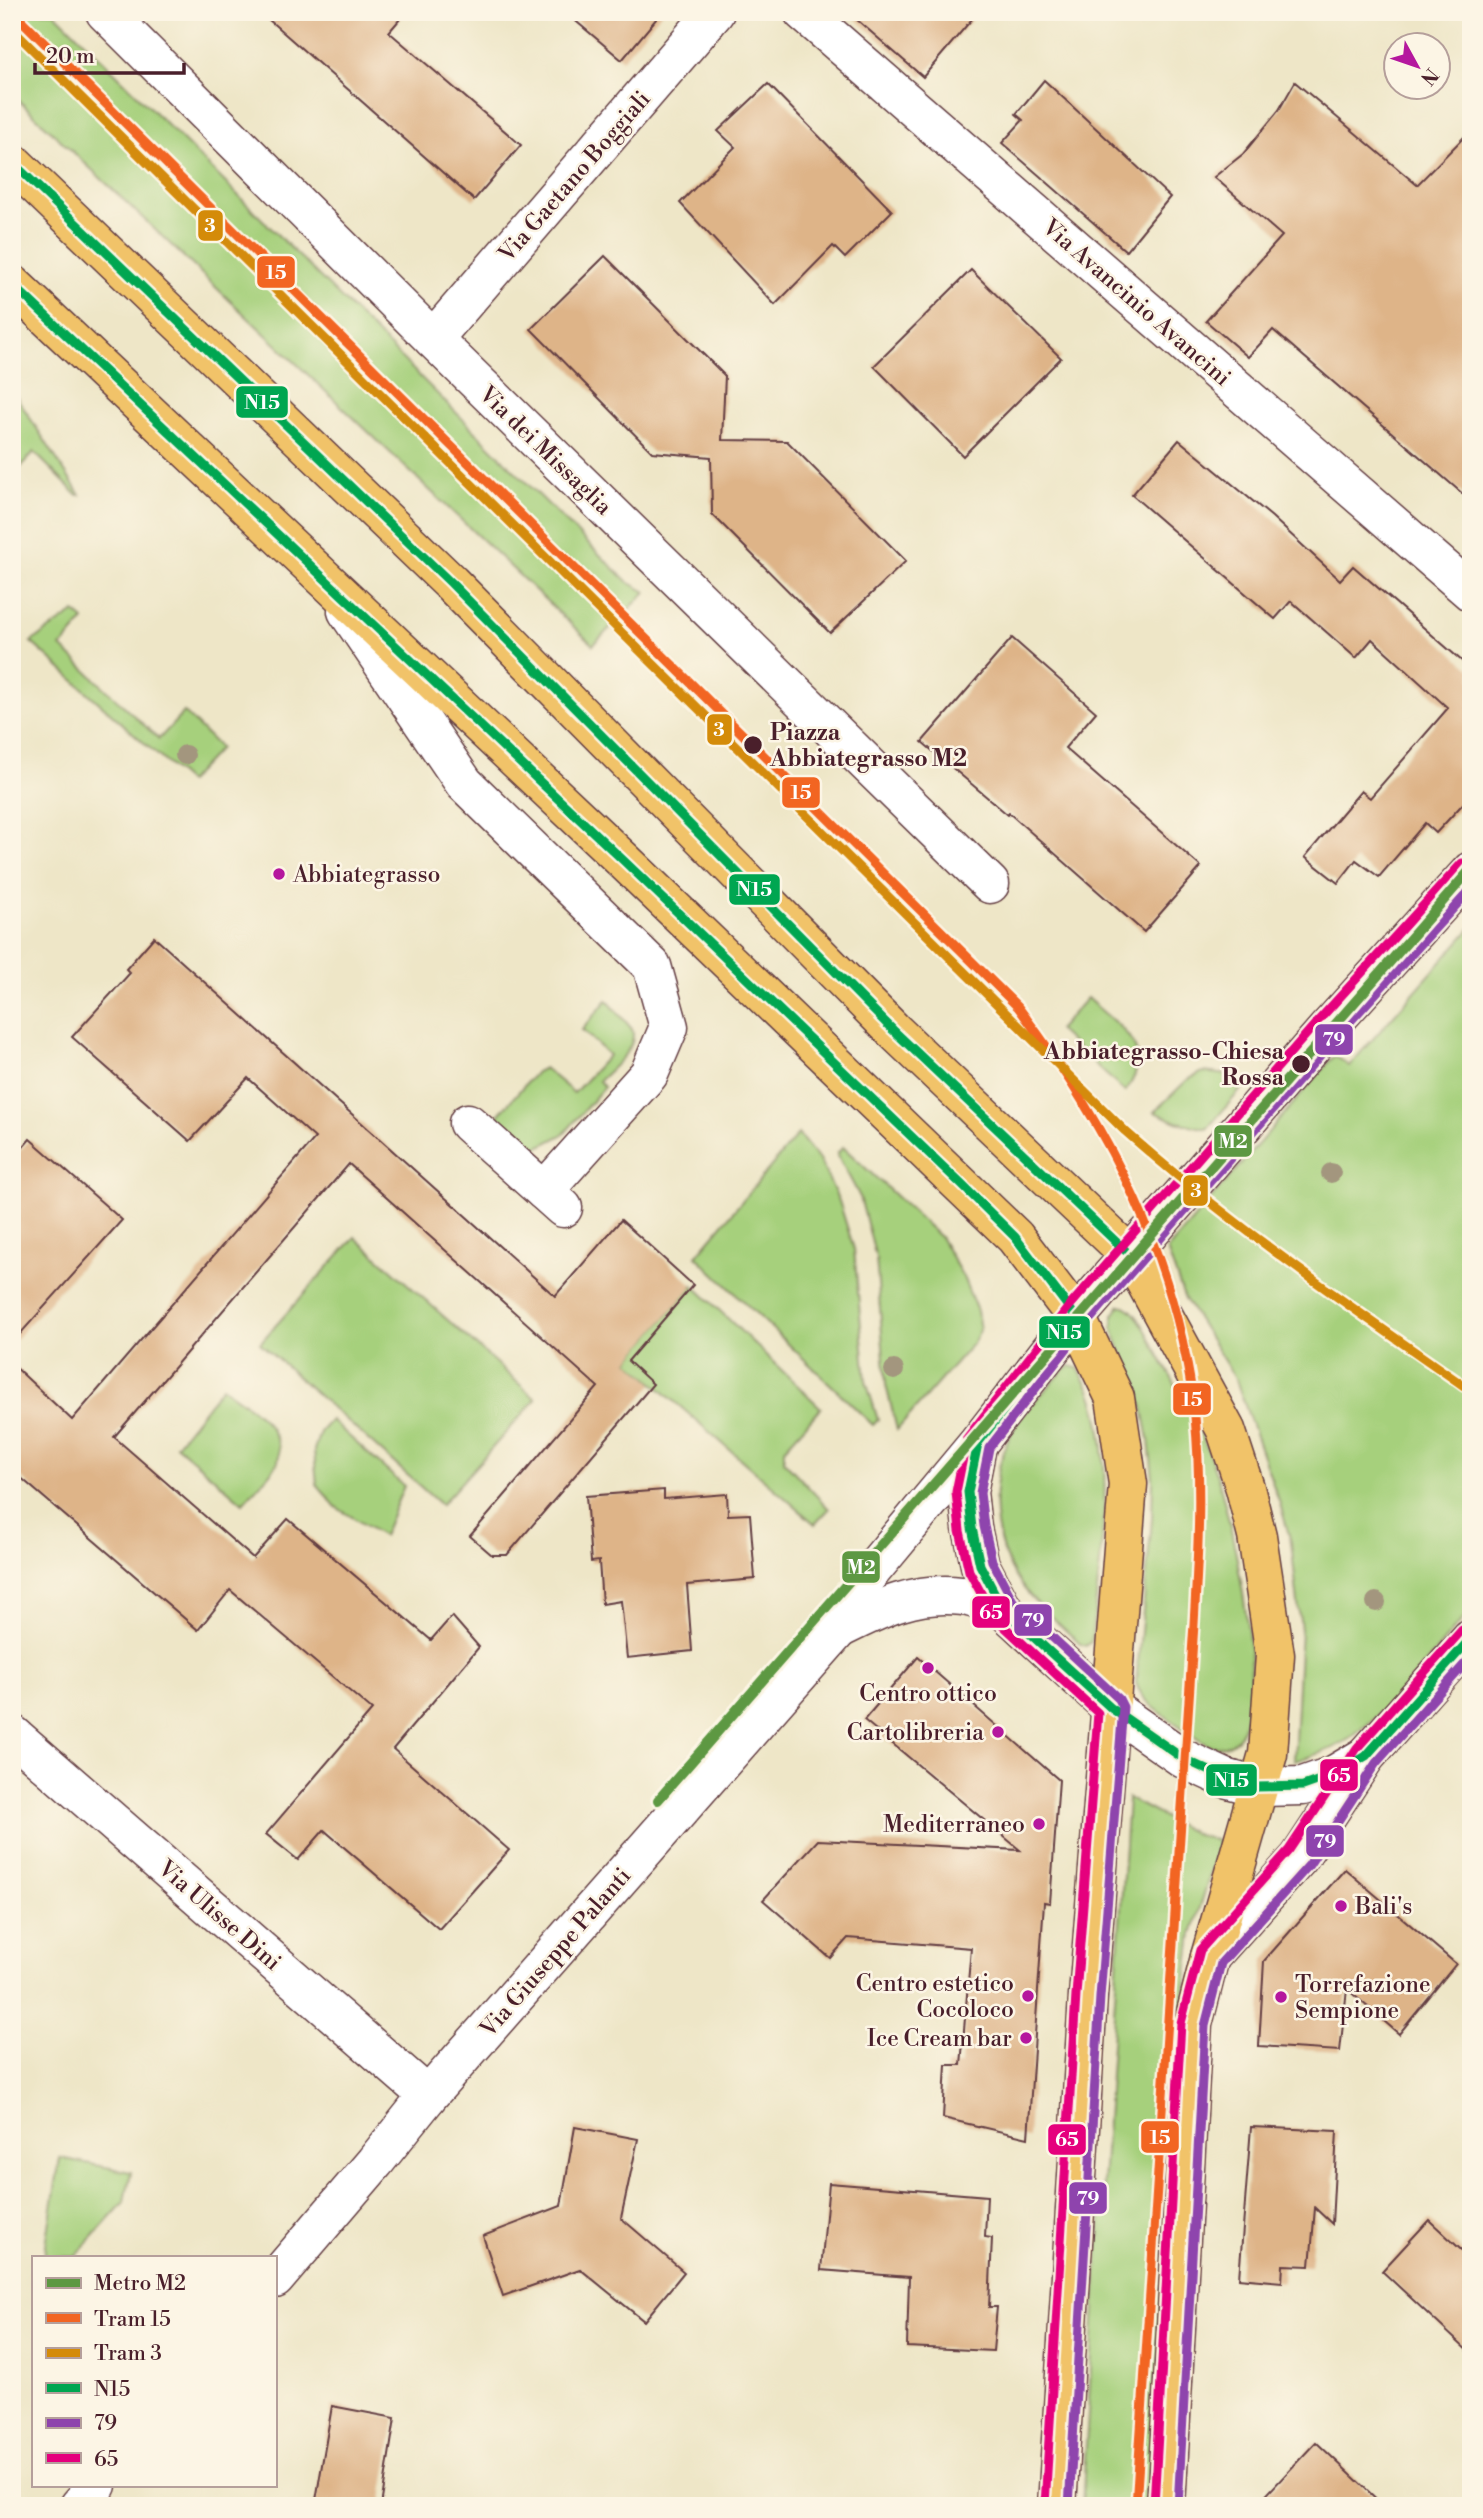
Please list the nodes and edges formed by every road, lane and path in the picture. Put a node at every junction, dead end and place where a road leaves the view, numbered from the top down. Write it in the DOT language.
graph roads {
  1 [pos="105,12"];
  2 [pos="715,12"];
  3 [pos="803,12"];
  4 [pos="12,162"];
  5 [pos="12,284"];
  6 [pos="433,339"];
  7 [pos="328,583"];
  8 [pos="1471,592"];
  9 [pos="1471,871"];
  10 [pos="990,884"];
  11 [pos="468,1123"];
  12 [pos="1131,1256"];
  13 [pos="1076,1317"];
  14 [pos="978,1443"];
  15 [pos="1003,1609"];
  16 [pos="839,1629"];
  17 [pos="1471,1638"];
  18 [pos="1111,1708"];
  19 [pos="12,1734"];
  20 [pos="1366,1756"];
  21 [pos="1257,1787"];
  22 [pos="1210,1957"];
  23 [pos="428,2096"];
  24 [pos="276,2278"];
  25 [pos="96,2486"];
  26 [pos="79,2506"];
  27 [pos="1057,2506"];
  28 [pos="1166,2506"];
  1 -- 6 [label="street, Via dei Missaglia"];
  2 -- 6 [label="street, Via Gaetano Boggiali"];
  3 -- 8 [label="street, Via Avancinio Avancini"];
  4 -- 12 [label="main road"];
  5 -- 7 [label="main road"];
  6 -- 10 [label="street, Via dei Missaglia"];
  7 -- 11 [label="street"];
  7 -- 13 [label="main road"];
  9 -- 12 [label="street"];
  12 -- 13 [label="street"];
  12 -- 21 [label="main road"];
  13 -- 14 [label="street"];
  13 -- 18 [label="main road"];
  14 -- 15 [label="street"];
  14 -- 16 [label="street"];
  15 -- 16 [label="street"];
  15 -- 18 [label="street"];
  16 -- 23 [label="street, Via Giuseppe Palanti"];
  17 -- 20 [label="street"];
  18 -- 21 [label="street"];
  18 -- 27 [label="main road"];
  19 -- 23 [label="street, Via Ulisse Dini"];
  20 -- 21 [label="street"];
  20 -- 22 [label="street"];
  21 -- 22 [label="main road"];
  22 -- 28 [label="main road"];
  23 -- 24 [label="street, Via Giuseppe Palanti"];
  25 -- 26 [label="street"];
}
